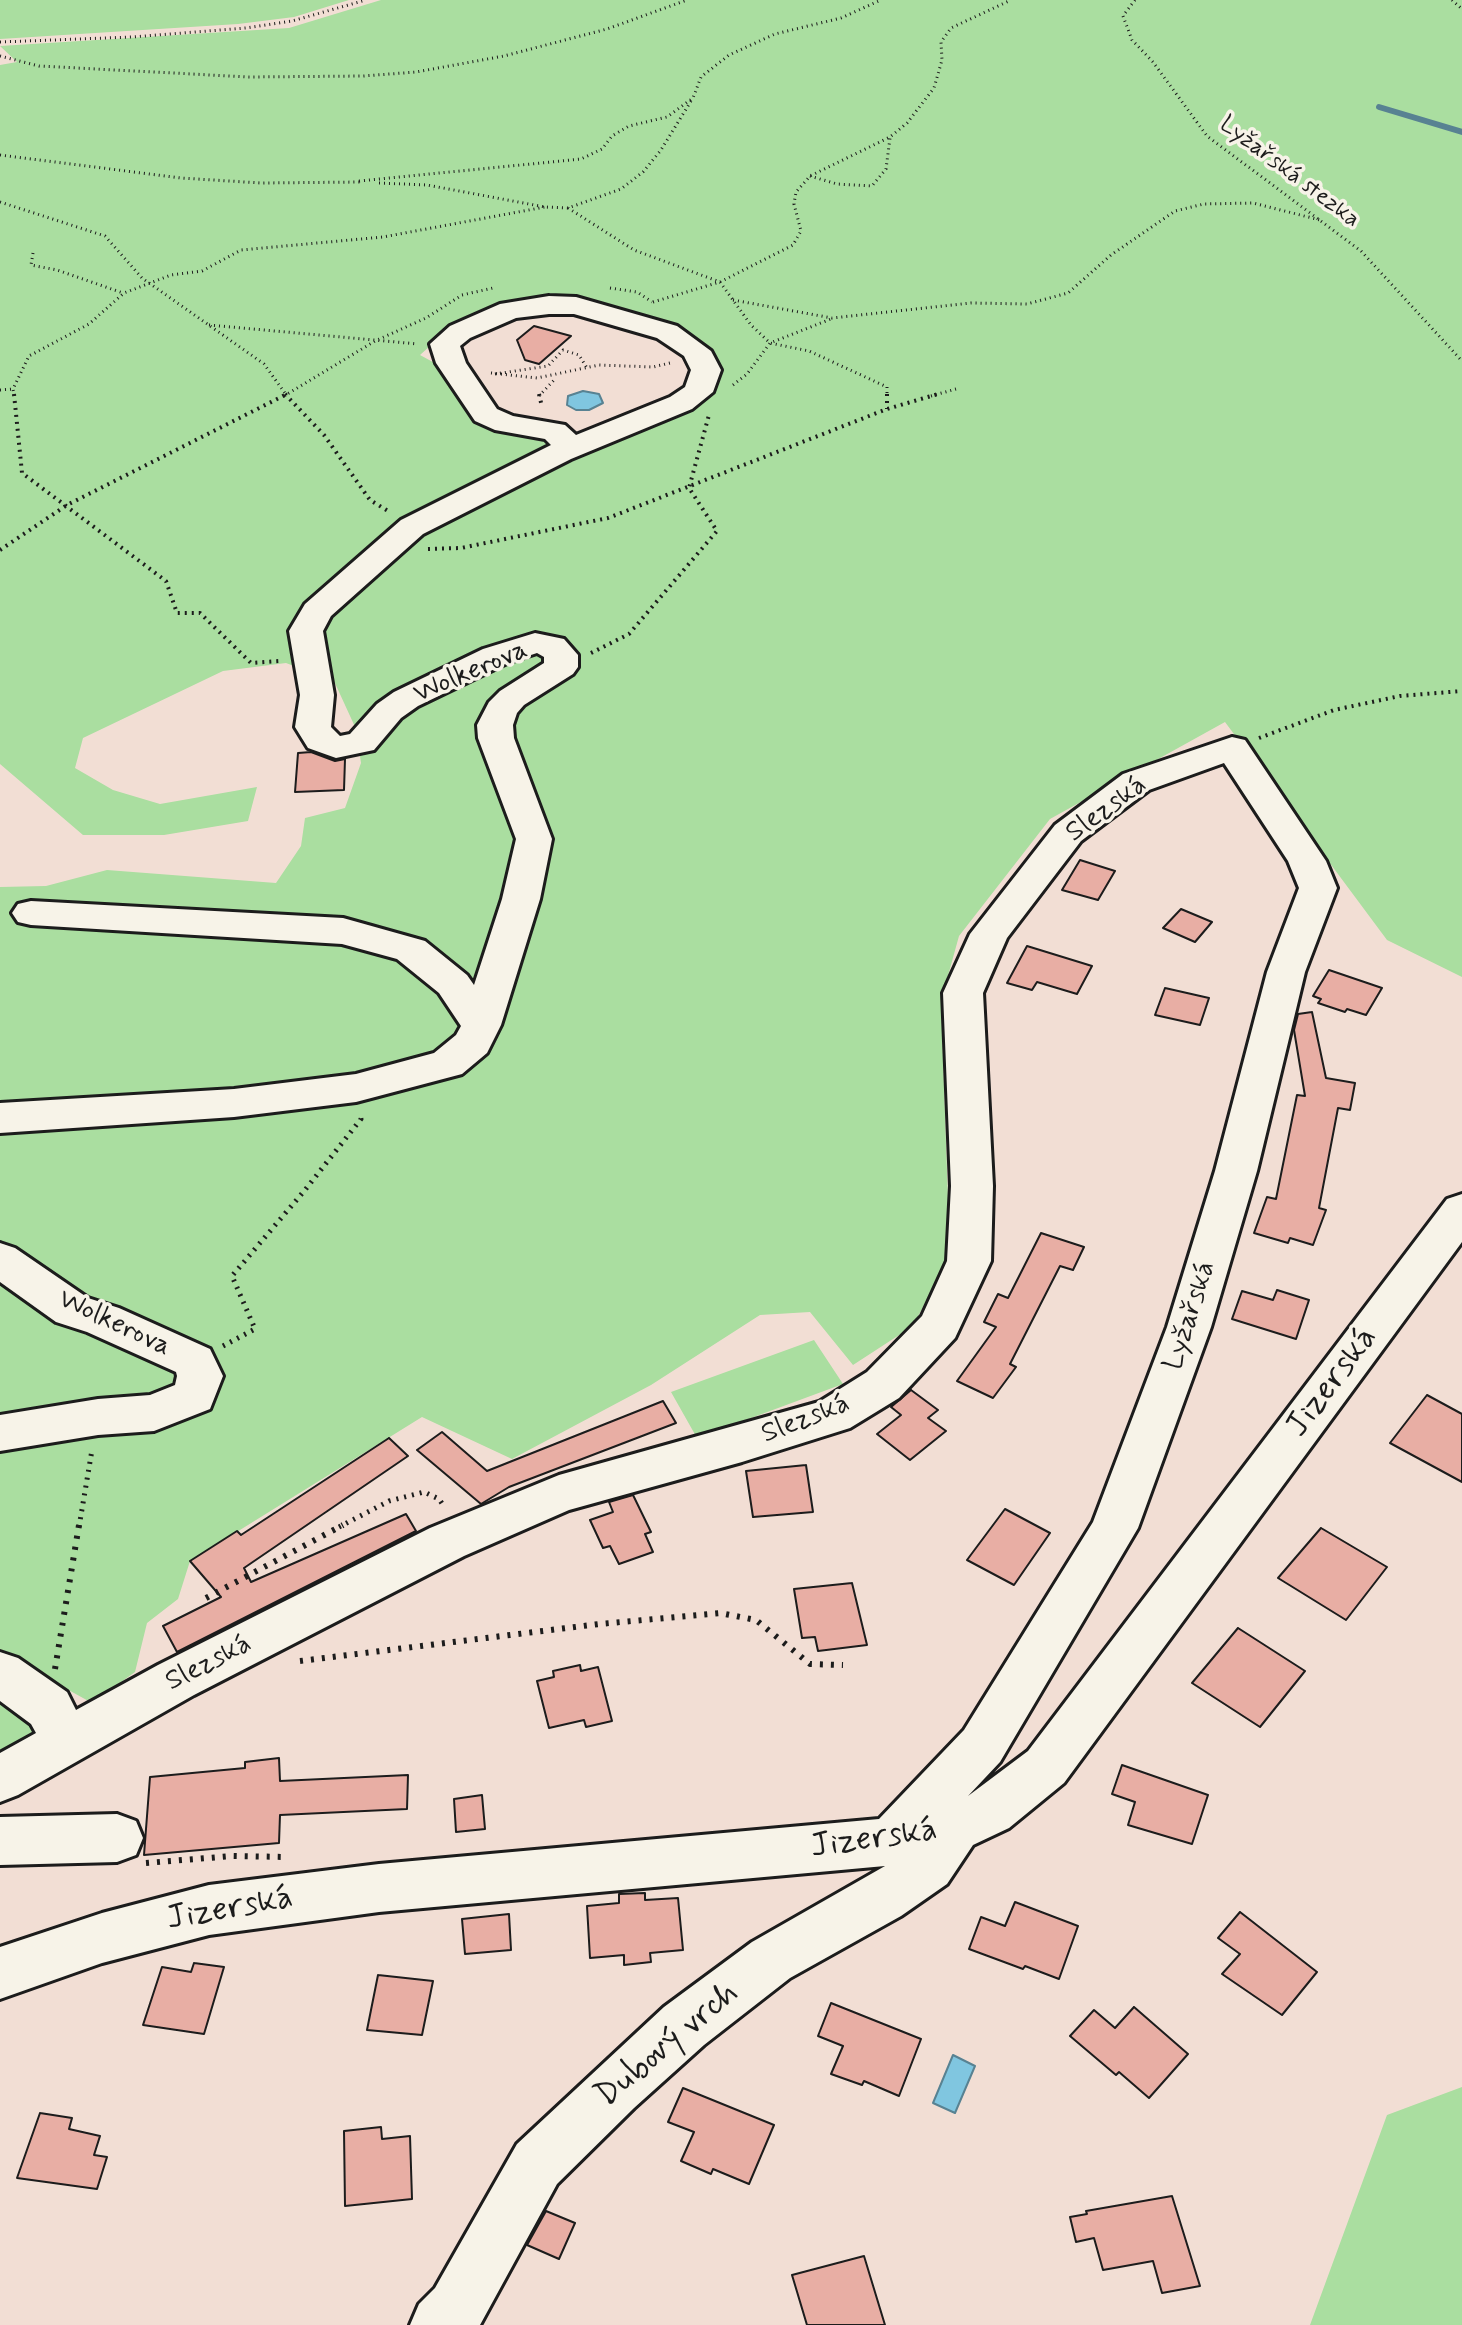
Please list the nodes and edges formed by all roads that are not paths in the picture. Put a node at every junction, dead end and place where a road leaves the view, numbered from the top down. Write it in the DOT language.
graph roads {
  1 [pos="563,439"];
  2 [pos="1232,748"];
  3 [pos="31,913"];
  4 [pos="481,1025"];
  5 [pos="0,1118"];
  6 [pos="1462,1210"];
  7 [pos="0,1259"];
  8 [pos="0,1433"];
  9 [pos="0,1673"];
  10 [pos="57,1724"];
  11 [pos="0,1779"];
  12 [pos="954,1828"];
  13 [pos="117,1838"];
  14 [pos="0,1841"];
  15 [pos="892,1842"];
  16 [pos="0,1973"];
  17 [pos="440,2325"];
  1 -- 1 [label="street, Wolkerova"];
  1 -- 4 [label="street, Wolkerova"];
  2 -- 10 [label="street, Slezská"];
  2 -- 15 [label="street, Lyžařská"];
  3 -- 4 [label="street"];
  4 -- 5 [label="street, Wolkerova"];
  6 -- 12 [label="street, Jizerská"];
  7 -- 8 [label="street, Wolkerova"];
  9 -- 10 [label="street"];
  10 -- 11 [label="street, Slezská"];
  12 -- 15 [label="street, Jizerská"];
  12 -- 17 [label="street, Dubový vrch"];
  13 -- 14 [label="street"];
  15 -- 16 [label="street, Jizerská"];
}
